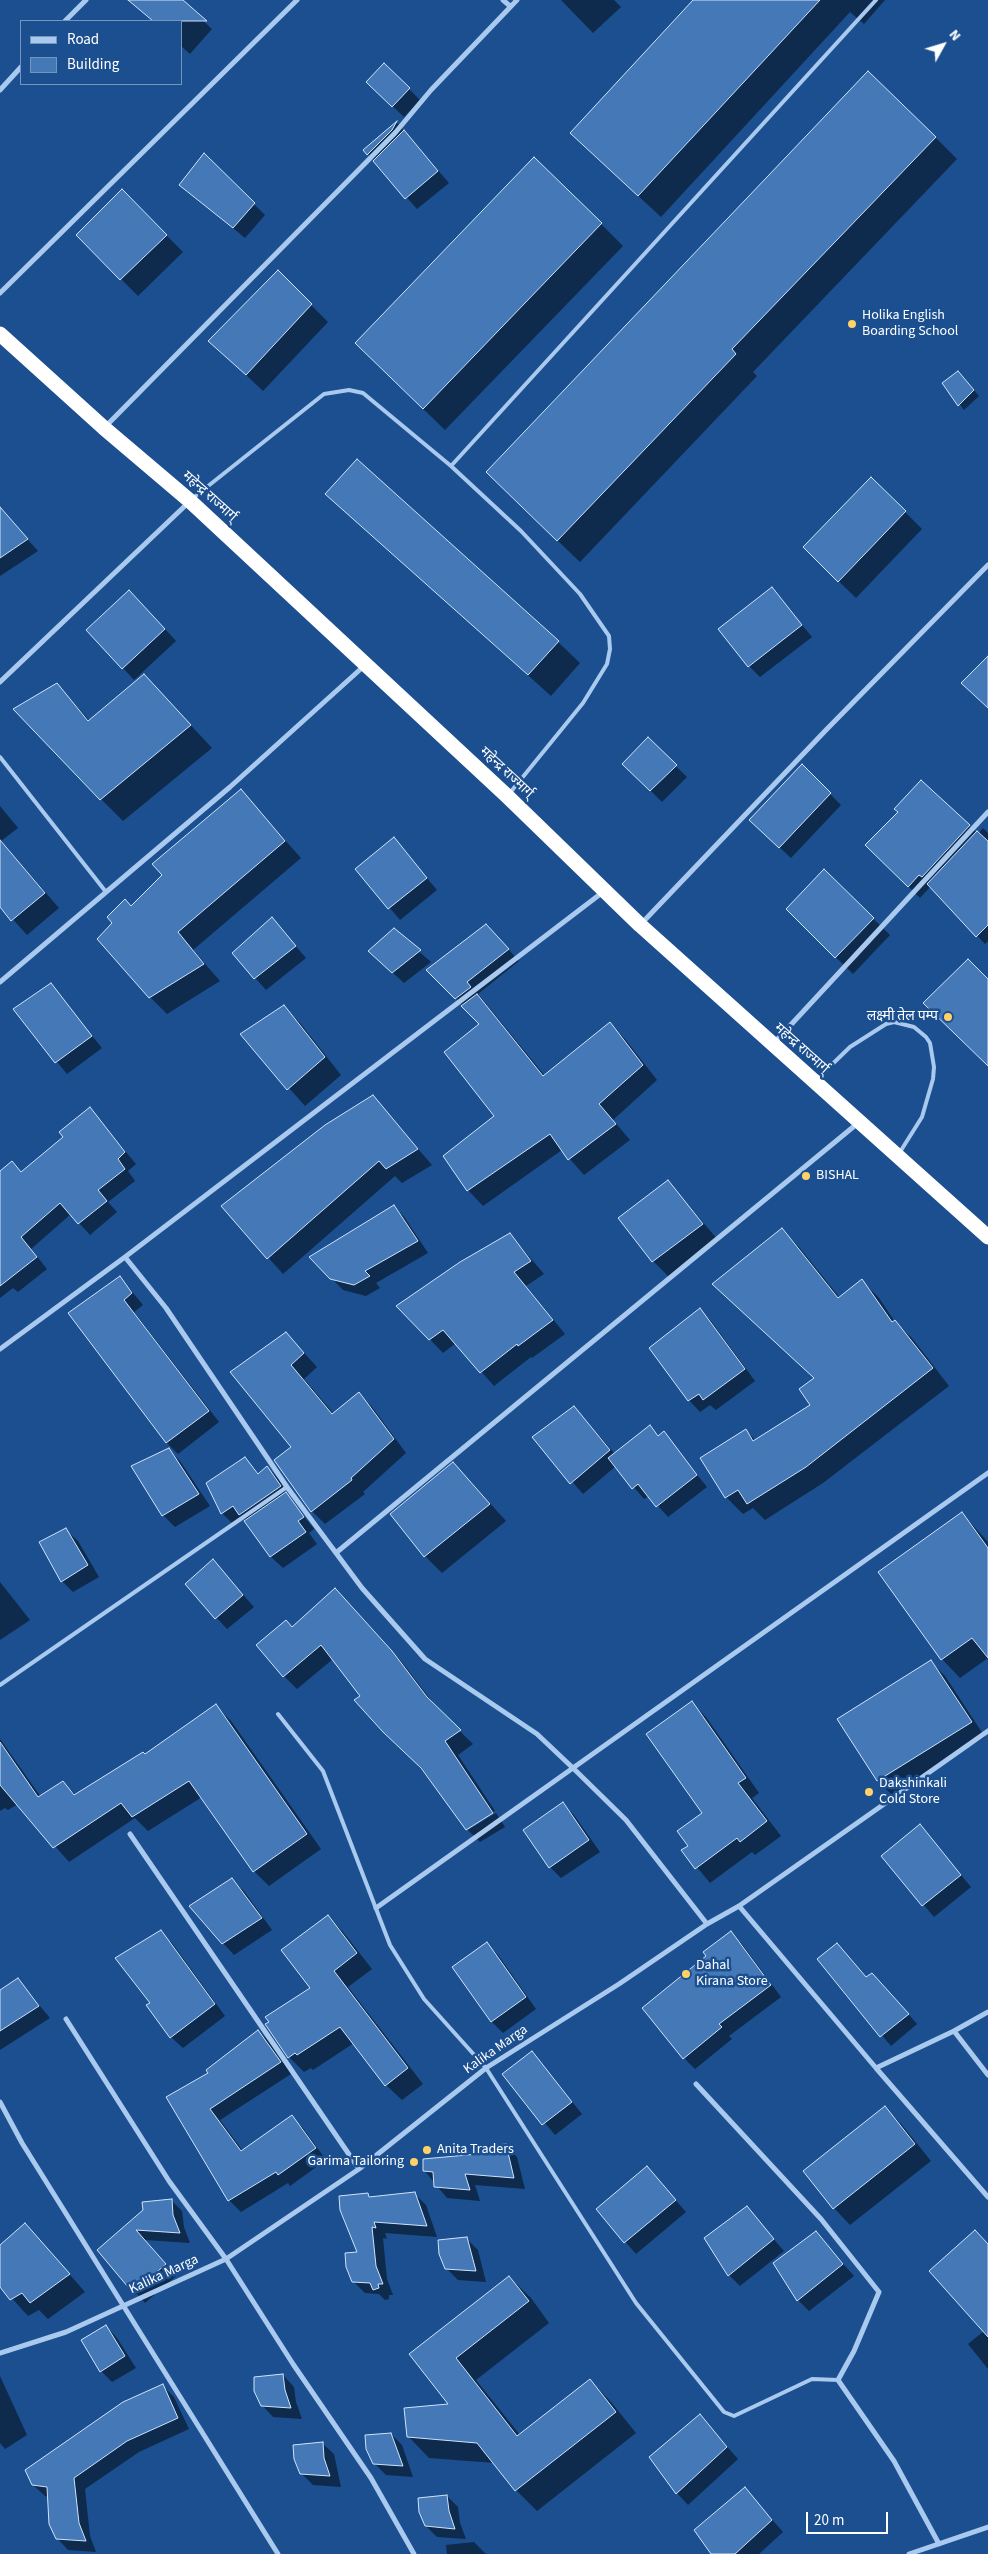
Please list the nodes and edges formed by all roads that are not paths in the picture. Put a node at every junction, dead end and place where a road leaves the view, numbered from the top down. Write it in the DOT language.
graph roads {
  1 [pos="86,0"];
  2 [pos="297,0"];
  3 [pos="503,0"];
  4 [pos="517,0"];
  5 [pos="876,0"];
  6 [pos="510,6"];
  7 [pos="66,20"];
  8 [pos="20,68"];
  9 [pos="0,90"];
  10 [pos="0,294"];
  11 [pos="0,334"];
  12 [pos="104,428"];
  13 [pos="451,466"];
  14 [pos="190,501"];
  15 [pos="988,565"];
  16 [pos="364,666"];
  17 [pos="0,682"];
  18 [pos="0,758"];
  19 [pos="507,796"];
  20 [pos="988,812"];
  21 [pos="605,890"];
  22 [pos="106,892"];
  23 [pos="640,925"];
  24 [pos="0,982"];
  25 [pos="772,1045"];
  26 [pos="813,1082"];
  27 [pos="860,1122"];
  28 [pos="898,1155"];
  29 [pos="988,1237"];
  30 [pos="126,1256"];
  31 [pos="0,1349"];
  32 [pos="988,1473"];
  33 [pos="287,1487"];
  34 [pos="337,1552"];
  35 [pos="0,1685"];
  36 [pos="278,1714"];
  37 [pos="988,1730"];
  38 [pos="574,1768"];
  39 [pos="130,1834"];
  40 [pos="739,1906"];
  41 [pos="376,1908"];
  42 [pos="707,1924"];
  43 [pos="988,2012"];
  44 [pos="66,2019"];
  45 [pos="954,2031"];
  46 [pos="486,2068"];
  47 [pos="876,2068"];
  48 [pos="988,2075"];
  49 [pos="696,2084"];
  50 [pos="0,2102"];
  51 [pos="359,2168"];
  52 [pos="988,2197"];
  53 [pos="226,2259"];
  54 [pos="125,2306"];
  55 [pos="0,2353"];
  56 [pos="838,2380"];
  57 [pos="988,2527"];
  58 [pos="939,2544"];
  59 [pos="278,2554"];
  60 [pos="414,2554"];
  61 [pos="909,2554"];
  1 -- 7 [label="street"];
  2 -- 10 [label="street"];
  3 -- 6 [label="street"];
  4 -- 6 [label="street"];
  5 -- 13 [label="lane"];
  6 -- 12 [label="street"];
  8 -- 9 [label="street"];
  11 -- 12 [label="highway, महेन्द्र राज्मार्ग्"];
  12 -- 14 [label="highway, महेन्द्र राज्मार्ग्"];
  13 -- 14 [label="lane"];
  13 -- 19 [label="lane"];
  14 -- 16 [label="highway, महेन्द्र राज्मार्ग्"];
  14 -- 17 [label="street"];
  15 -- 23 [label="street"];
  16 -- 19 [label="highway, महेन्द्र राज्मार्ग्"];
  16 -- 22 [label="street"];
  18 -- 22 [label="lane"];
  19 -- 21 [label="highway, महेन्द्र राज्मार्ग्"];
  20 -- 25 [label="street"];
  21 -- 23 [label="highway, महेन्द्र राज्मार्ग्"];
  21 -- 30 [label="street"];
  22 -- 24 [label="street"];
  23 -- 25 [label="highway, महेन्द्र राज्मार्ग्"];
  25 -- 26 [label="highway, महेन्द्र राज्मार्ग्"];
  26 -- 27 [label="highway, महेन्द्र राज्मार्ग्"];
  26 -- 28 [label="lane"];
  27 -- 28 [label="highway, महेन्द्र राज्मार्ग्"];
  27 -- 34 [label="street"];
  28 -- 29 [label="highway, महेन्द्र राज्मार्ग्"];
  30 -- 31 [label="street"];
  30 -- 33 [label="street"];
  32 -- 38 [label="street"];
  33 -- 34 [label="street"];
  33 -- 35 [label="lane"];
  34 -- 38 [label="street"];
  36 -- 41 [label="lane"];
  37 -- 40 [label="street, Kalika Marga"];
  38 -- 41 [label="street"];
  38 -- 42 [label="street"];
  39 -- 51 [label="street"];
  40 -- 42 [label="street, Kalika Marga"];
  40 -- 47 [label="street"];
  41 -- 46 [label="lane"];
  42 -- 46 [label="street, Kalika Marga"];
  43 -- 45 [label="street"];
  44 -- 53 [label="street"];
  45 -- 47 [label="street"];
  45 -- 48 [label="street"];
  46 -- 51 [label="street, Kalika Marga"];
  46 -- 56 [label="lane"];
  47 -- 52 [label="street"];
  49 -- 56 [label="street"];
  50 -- 54 [label="street"];
  51 -- 53 [label="street, Kalika Marga"];
  53 -- 54 [label="street, Kalika Marga"];
  53 -- 60 [label="street"];
  54 -- 55 [label="street, Kalika Marga"];
  54 -- 59 [label="street"];
  56 -- 58 [label="street"];
  57 -- 58 [label="street"];
  58 -- 61 [label="street"];
}
